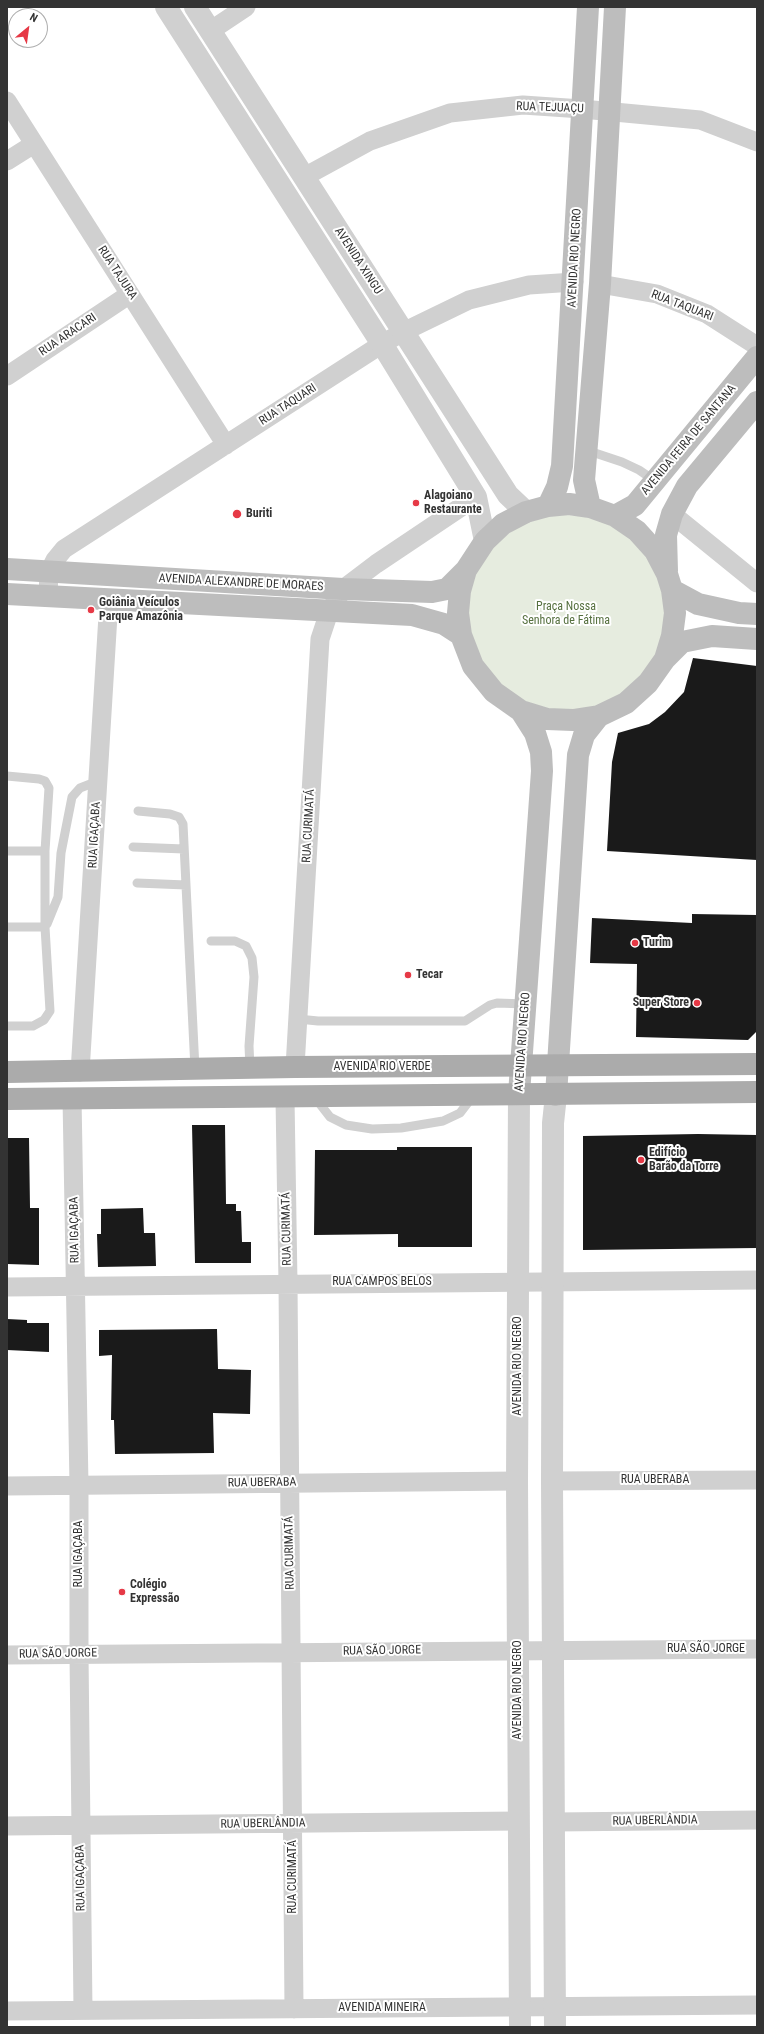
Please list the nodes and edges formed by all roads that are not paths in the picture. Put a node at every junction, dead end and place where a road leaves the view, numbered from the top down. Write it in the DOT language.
graph roads {
  1 [pos="166,7"];
  2 [pos="195,7"];
  3 [pos="246,7"];
  4 [pos="588,7"];
  5 [pos="615,7"];
  6 [pos="210,31"];
  7 [pos="7,102"];
  8 [pos="582,109"];
  9 [pos="608,111"];
  10 [pos="757,142"];
  11 [pos="34,144"];
  12 [pos="7,161"];
  13 [pos="304,176"];
  14 [pos="574,282"];
  15 [pos="600,284"];
  16 [pos="130,294"];
  17 [pos="403,332"];
  18 [pos="382,344"];
  19 [pos="757,346"];
  20 [pos="757,357"];
  21 [pos="7,376"];
  22 [pos="757,402"];
  23 [pos="226,445"];
  24 [pos="586,450"];
  25 [pos="655,481"];
  26 [pos="476,497"];
  27 [pos="548,506"];
  28 [pos="590,507"];
  29 [pos="526,512"];
  30 [pos="672,514"];
  31 [pos="615,516"];
  32 [pos="484,541"];
  33 [pos="7,569"];
  34 [pos="466,570"];
  35 [pos="49,572"];
  36 [pos="670,582"];
  37 [pos="757,584"];
  38 [pos="343,589"];
  39 [pos="7,594"];
  40 [pos="48,595"];
  41 [pos="109,599"];
  42 [pos="329,612"];
  43 [pos="757,614"];
  44 [pos="460,635"];
  45 [pos="757,639"];
  46 [pos="665,659"];
  47 [pos="521,711"];
  48 [pos="599,716"];
  49 [pos="7,776"];
  50 [pos="98,780"];
  51 [pos="138,811"];
  52 [pos="133,847"];
  53 [pos="184,849"];
  54 [pos="7,851"];
  55 [pos="45,852"];
  56 [pos="137,883"];
  57 [pos="186,885"];
  58 [pos="7,927"];
  59 [pos="45,928"];
  60 [pos="211,941"];
  61 [pos="526,1004"];
  62 [pos="298,1019"];
  63 [pos="7,1026"];
  64 [pos="757,1064"];
  65 [pos="558,1066"];
  66 [pos="295,1067"];
  67 [pos="521,1067"];
  68 [pos="250,1068"];
  69 [pos="195,1070"];
  70 [pos="7,1072"];
  71 [pos="80,1072"];
  72 [pos="757,1092"];
  73 [pos="519,1094"];
  74 [pos="473,1095"];
  75 [pos="556,1095"];
  76 [pos="315,1097"];
  77 [pos="72,1098"];
  78 [pos="285,1098"];
  79 [pos="7,1099"];
  80 [pos="757,1280"];
  81 [pos="518,1281"];
  82 [pos="552,1281"];
  83 [pos="288,1283"];
  84 [pos="76,1286"];
  85 [pos="7,1287"];
  86 [pos="757,1480"];
  87 [pos="517,1481"];
  88 [pos="552,1481"];
  89 [pos="289,1483"];
  90 [pos="79,1485"];
  91 [pos="7,1486"];
  92 [pos="757,1648"];
  93 [pos="518,1650"];
  94 [pos="553,1650"];
  95 [pos="292,1652"];
  96 [pos="79,1654"];
  97 [pos="7,1655"];
  98 [pos="757,1820"];
  99 [pos="519,1821"];
  100 [pos="554,1822"];
  101 [pos="293,1823"];
  102 [pos="7,1826"];
  103 [pos="81,1826"];
  104 [pos="757,2005"];
  105 [pos="294,2009"];
  106 [pos="83,2010"];
  107 [pos="7,2011"];
  108 [pos="520,2017"];
  109 [pos="555,2017"];
  1 -- 18 [label="street, AVENIDA XINGU"];
  2 -- 6 [label="street, AVENIDA XINGU"];
  3 -- 6 [label="street"];
  4 -- 8 [label="main road, AVENIDA RIO NEGRO"];
  5 -- 9 [label="main road"];
  6 -- 13 [label="street, AVENIDA XINGU"];
  7 -- 11 [label="street, RUA TAJURA"];
  8 -- 9 [label="street, RUA TEJUAÇU"];
  8 -- 13 [label="street, RUA TEJUAÇU"];
  8 -- 14 [label="main road, AVENIDA RIO NEGRO"];
  9 -- 10 [label="street, RUA TEJUAÇU"];
  9 -- 15 [label="main road"];
  11 -- 12 [label="street"];
  11 -- 16 [label="street, RUA TAJURA"];
  13 -- 17 [label="street, AVENIDA XINGU"];
  14 -- 17 [label="street, RUA TAQUARI"];
  14 -- 27 [label="main road, AVENIDA RIO NEGRO"];
  15 -- 19 [label="street, RUA TAQUARI"];
  15 -- 24 [label="main road"];
  16 -- 21 [label="street, RUA ARACARI"];
  16 -- 23 [label="street, RUA TAJURA"];
  17 -- 18 [label="street, RUA TAQUARI"];
  17 -- 29 [label="street, AVENIDA XINGU"];
  18 -- 23 [label="street, RUA TAQUARI"];
  18 -- 26 [label="street, AVENIDA XINGU"];
  20 -- 25 [label="main road, AVENIDA FEIRA DE SANTANA"];
  22 -- 30 [label="main road"];
  23 -- 35 [label="street, RUA TAQUARI"];
  24 -- 25 [label="lane"];
  24 -- 28 [label="main road"];
  25 -- 31 [label="main road, AVENIDA FEIRA DE SANTANA"];
  26 -- 32 [label="street, AVENIDA XINGU"];
  26 -- 38 [label="street"];
  27 -- 28 [label="main road"];
  27 -- 29 [label="main road"];
  28 -- 31 [label="main road"];
  29 -- 32 [label="main road"];
  30 -- 36 [label="main road"];
  30 -- 37 [label="street"];
  31 -- 36 [label="main road"];
  32 -- 34 [label="main road"];
  33 -- 35 [label="main road, AVENIDA ALEXANDRE DE MORAES"];
  34 -- 38 [label="main road, AVENIDA ALEXANDRE DE MORAES"];
  34 -- 44 [label="main road"];
  35 -- 38 [label="main road, AVENIDA ALEXANDRE DE MORAES"];
  35 -- 40 [label="street, RUA TAQUARI"];
  36 -- 43 [label="main road"];
  36 -- 46 [label="main road"];
  38 -- 42 [label="street, RUA CURIMATÁ"];
  39 -- 40 [label="main road, AVENIDA ALEXANDRE DE MORAES"];
  40 -- 41 [label="main road, AVENIDA ALEXANDRE DE MORAES"];
  41 -- 42 [label="main road, AVENIDA ALEXANDRE DE MORAES"];
  41 -- 50 [label="street, RUA IGAÇABA"];
  42 -- 44 [label="main road, AVENIDA ALEXANDRE DE MORAES"];
  42 -- 62 [label="street, RUA CURIMATÁ"];
  44 -- 47 [label="main road"];
  45 -- 46 [label="main road"];
  46 -- 48 [label="main road"];
  47 -- 48 [label="main road"];
  47 -- 61 [label="main road, AVENIDA RIO NEGRO"];
  48 -- 65 [label="main road"];
  49 -- 55 [label="lane"];
  50 -- 59 [label="lane"];
  50 -- 71 [label="street, RUA IGAÇABA"];
  51 -- 53 [label="lane"];
  52 -- 53 [label="lane"];
  53 -- 57 [label="lane"];
  54 -- 55 [label="lane"];
  55 -- 59 [label="lane"];
  56 -- 57 [label="lane"];
  57 -- 69 [label="lane"];
  58 -- 59 [label="lane"];
  59 -- 63 [label="lane"];
  60 -- 68 [label="lane"];
  61 -- 62 [label="lane"];
  61 -- 67 [label="main road, AVENIDA RIO NEGRO"];
  62 -- 66 [label="street, RUA CURIMATÁ"];
  64 -- 65 [label="main road, AVENIDA RIO VERDE"];
  65 -- 67 [label="main road, AVENIDA RIO VERDE"];
  65 -- 75 [label="main road"];
  66 -- 67 [label="main road, AVENIDA RIO VERDE"];
  66 -- 68 [label="main road, AVENIDA RIO VERDE"];
  67 -- 73 [label="main road, AVENIDA RIO NEGRO"];
  68 -- 69 [label="main road, AVENIDA RIO VERDE"];
  69 -- 71 [label="main road, AVENIDA RIO VERDE"];
  70 -- 71 [label="main road, AVENIDA RIO VERDE"];
  72 -- 75 [label="main road"];
  73 -- 74 [label="main road"];
  73 -- 75 [label="main road"];
  73 -- 81 [label="street, AVENIDA RIO NEGRO"];
  74 -- 76 [label="main road"];
  74 -- 76 [label="lane"];
  75 -- 82 [label="street"];
  76 -- 78 [label="main road"];
  77 -- 78 [label="main road"];
  77 -- 79 [label="main road"];
  77 -- 84 [label="street, RUA IGAÇABA"];
  78 -- 83 [label="street, RUA CURIMATÁ"];
  80 -- 82 [label="street, RUA CAMPOS BELOS"];
  81 -- 82 [label="street, RUA CAMPOS BELOS"];
  81 -- 83 [label="street, RUA CAMPOS BELOS"];
  81 -- 87 [label="street, AVENIDA RIO NEGRO"];
  82 -- 88 [label="street"];
  83 -- 84 [label="street, RUA CAMPOS BELOS"];
  83 -- 89 [label="street, RUA CURIMATÁ"];
  84 -- 85 [label="street, RUA CAMPOS BELOS"];
  84 -- 90 [label="street, RUA IGAÇABA"];
  86 -- 88 [label="street, RUA UBERABA"];
  87 -- 89 [label="street, RUA UBERABA"];
  87 -- 93 [label="street, AVENIDA RIO NEGRO"];
  88 -- 94 [label="street"];
  89 -- 90 [label="street, RUA UBERABA"];
  89 -- 95 [label="street, RUA CURIMATÁ"];
  90 -- 91 [label="street, RUA UBERABA"];
  90 -- 96 [label="street, RUA IGAÇABA"];
  92 -- 94 [label="street, RUA SÃO JORGE"];
  93 -- 94 [label="street, RUA SÃO JORGE"];
  93 -- 95 [label="street, RUA SÃO JORGE"];
  93 -- 99 [label="street, AVENIDA RIO NEGRO"];
  94 -- 100 [label="street"];
  95 -- 96 [label="street, RUA SÃO JORGE"];
  95 -- 101 [label="street, RUA CURIMATÁ"];
  96 -- 97 [label="street, RUA SÃO JORGE"];
  96 -- 103 [label="street, RUA IGAÇABA"];
  98 -- 100 [label="street, RUA UBERLÂNDIA"];
  99 -- 101 [label="street, RUA UBERLÂNDIA"];
  99 -- 108 [label="street, AVENIDA RIO NEGRO"];
  100 -- 109 [label="street"];
  101 -- 103 [label="street, RUA UBERLÂNDIA"];
  101 -- 105 [label="street, RUA CURIMATÁ"];
  102 -- 103 [label="street, RUA UBERLÂNDIA"];
  103 -- 106 [label="street, RUA IGAÇABA"];
  104 -- 109 [label="street, AVENIDA MINEIRA"];
  105 -- 106 [label="street, AVENIDA MINEIRA"];
  105 -- 108 [label="street, AVENIDA MINEIRA"];
  106 -- 107 [label="street, AVENIDA MINEIRA"];
  108 -- 109 [label="street, AVENIDA MINEIRA"];
}
